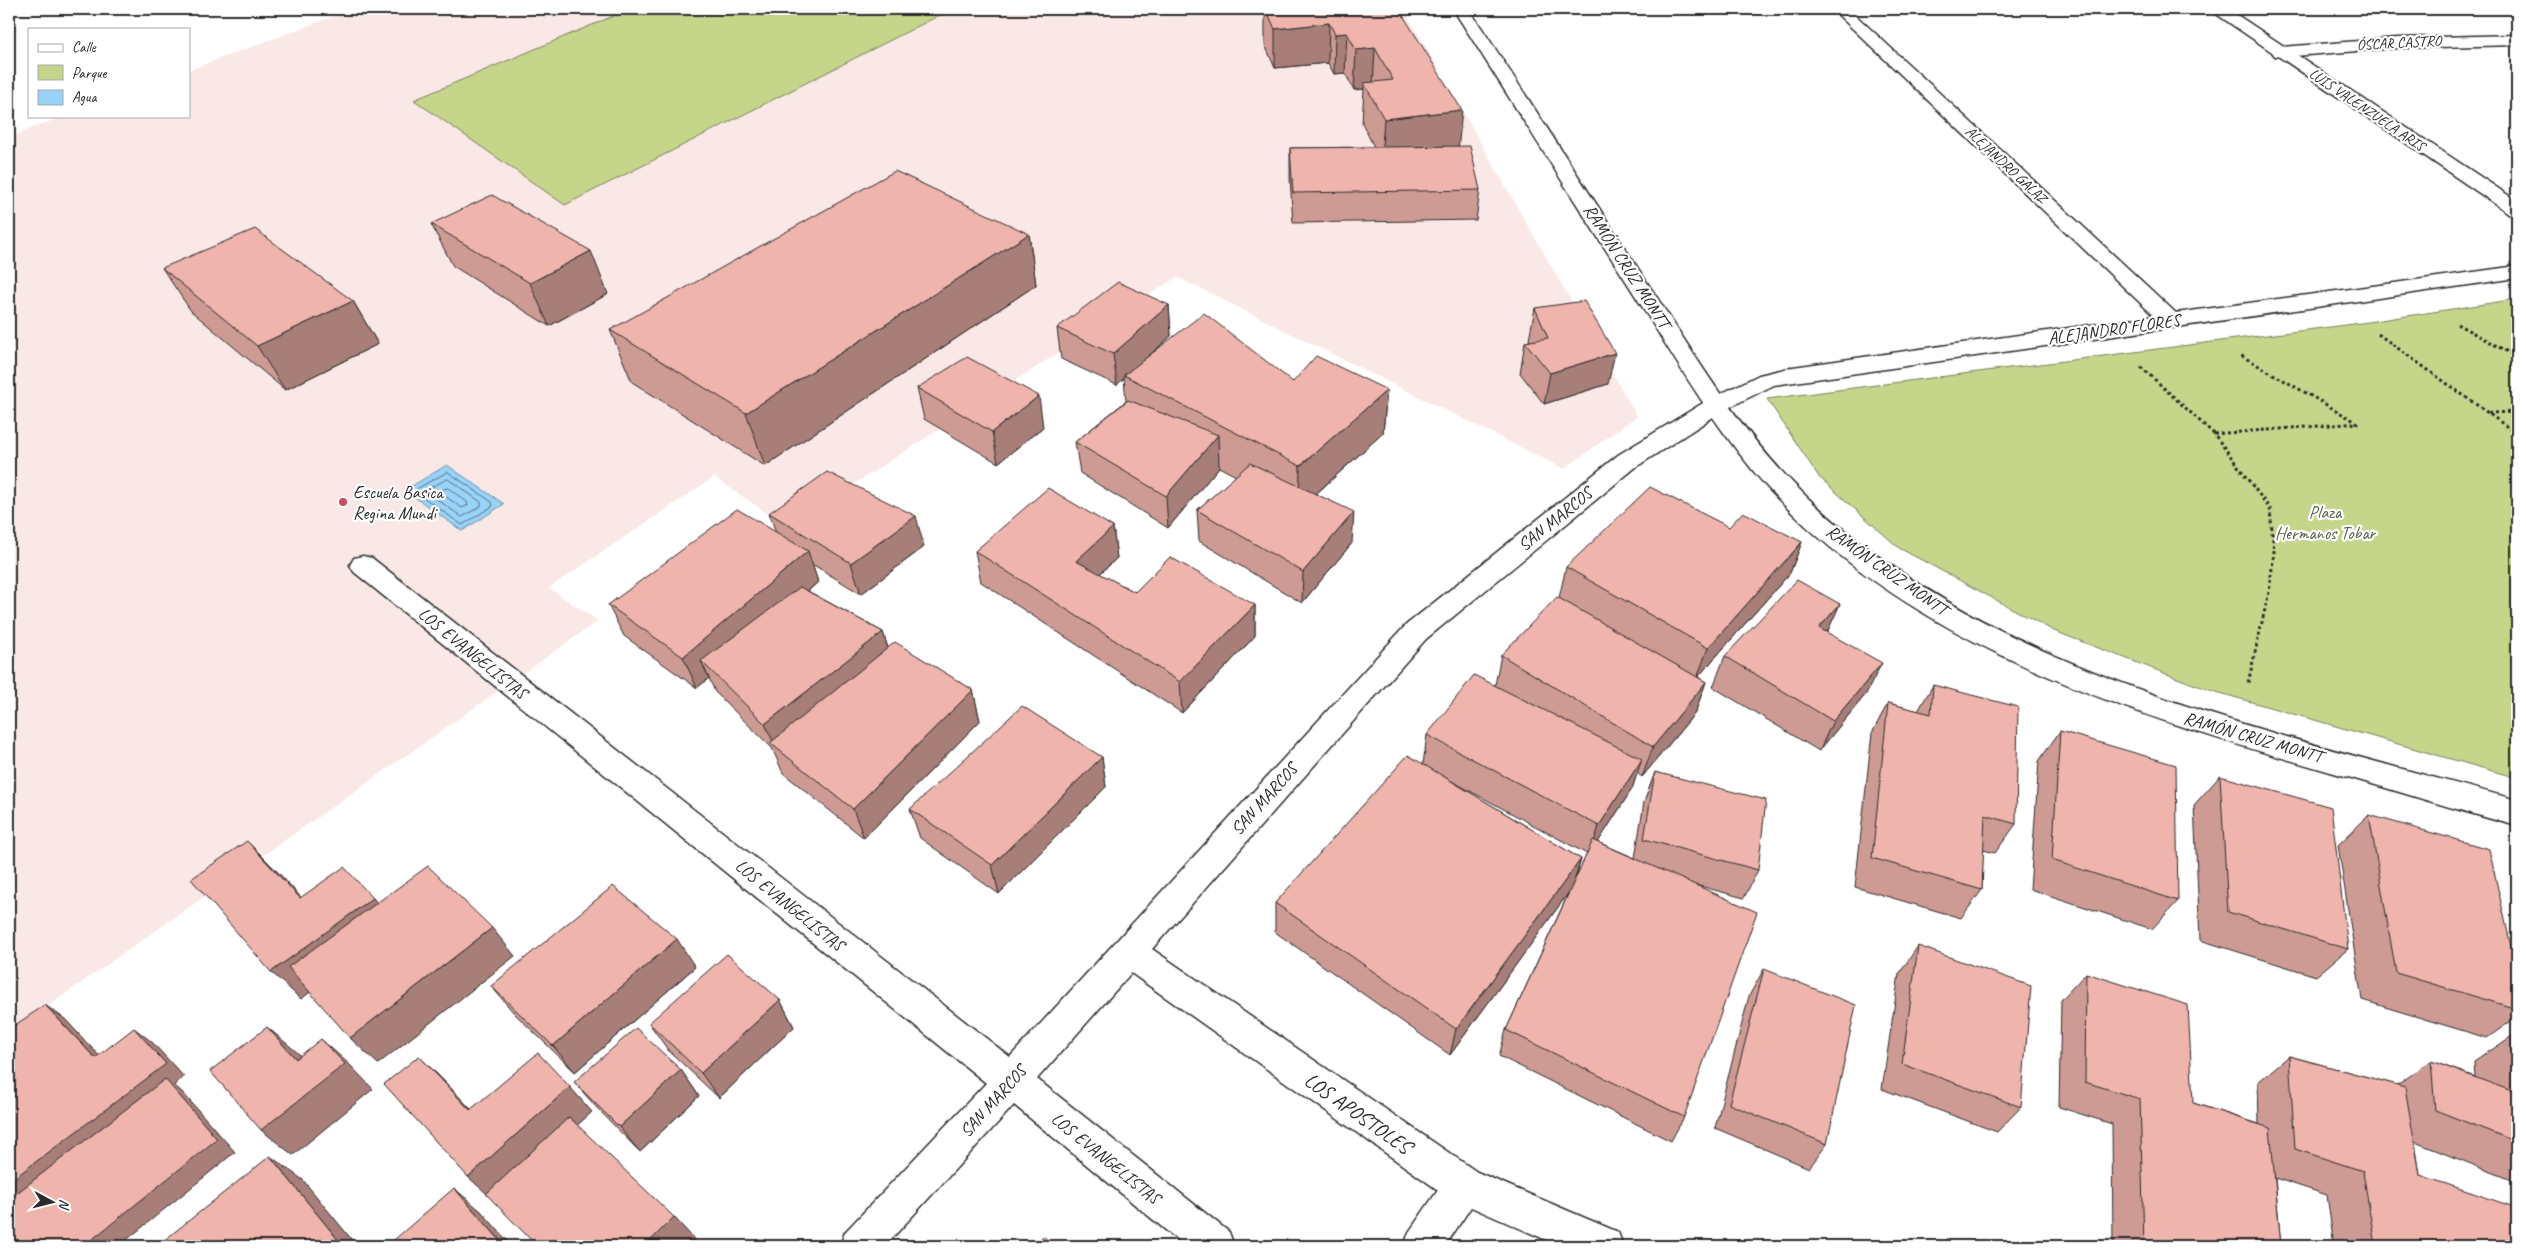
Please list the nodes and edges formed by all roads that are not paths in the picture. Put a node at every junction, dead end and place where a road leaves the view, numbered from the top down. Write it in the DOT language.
graph roads {
  1 [pos="1461,9"];
  2 [pos="1840,9"];
  3 [pos="2217,9"];
  4 [pos="2517,40"];
  5 [pos="2281,52"];
  6 [pos="2517,210"];
  7 [pos="2517,272"];
  8 [pos="2172,321"];
  9 [pos="1716,405"];
  10 [pos="363,566"];
  11 [pos="2517,813"];
  12 [pos="1127,951"];
  13 [pos="1012,1081"];
  14 [pos="1464,1185"];
  15 [pos="859,1246"];
  16 [pos="1215,1246"];
  17 [pos="1423,1246"];
  18 [pos="1604,1246"];
  1 -- 9 [label="street, RAMÓN CRUZ MONTT"];
  2 -- 8 [label="street, ALEJANDRO GALAZ"];
  3 -- 5 [label="street, LUIS VALENZUELA ARIS"];
  4 -- 5 [label="street, ÓSCAR CASTRO"];
  5 -- 6 [label="street, LUIS VALENZUELA ARIS"];
  7 -- 8 [label="street, ALEJANDRO FLORES"];
  8 -- 9 [label="street, ALEJANDRO FLORES"];
  9 -- 11 [label="street, RAMÓN CRUZ MONTT"];
  9 -- 12 [label="street, SAN MARCOS"];
  10 -- 13 [label="street, LOS EVANGELISTAS"];
  12 -- 13 [label="street, SAN MARCOS"];
  12 -- 14 [label="street, LOS APOSTOLES"];
  13 -- 15 [label="street, SAN MARCOS"];
  13 -- 16 [label="street, LOS EVANGELISTAS"];
  14 -- 17 [label="street"];
  14 -- 18 [label="street, LOS APOSTOLES"];
}
